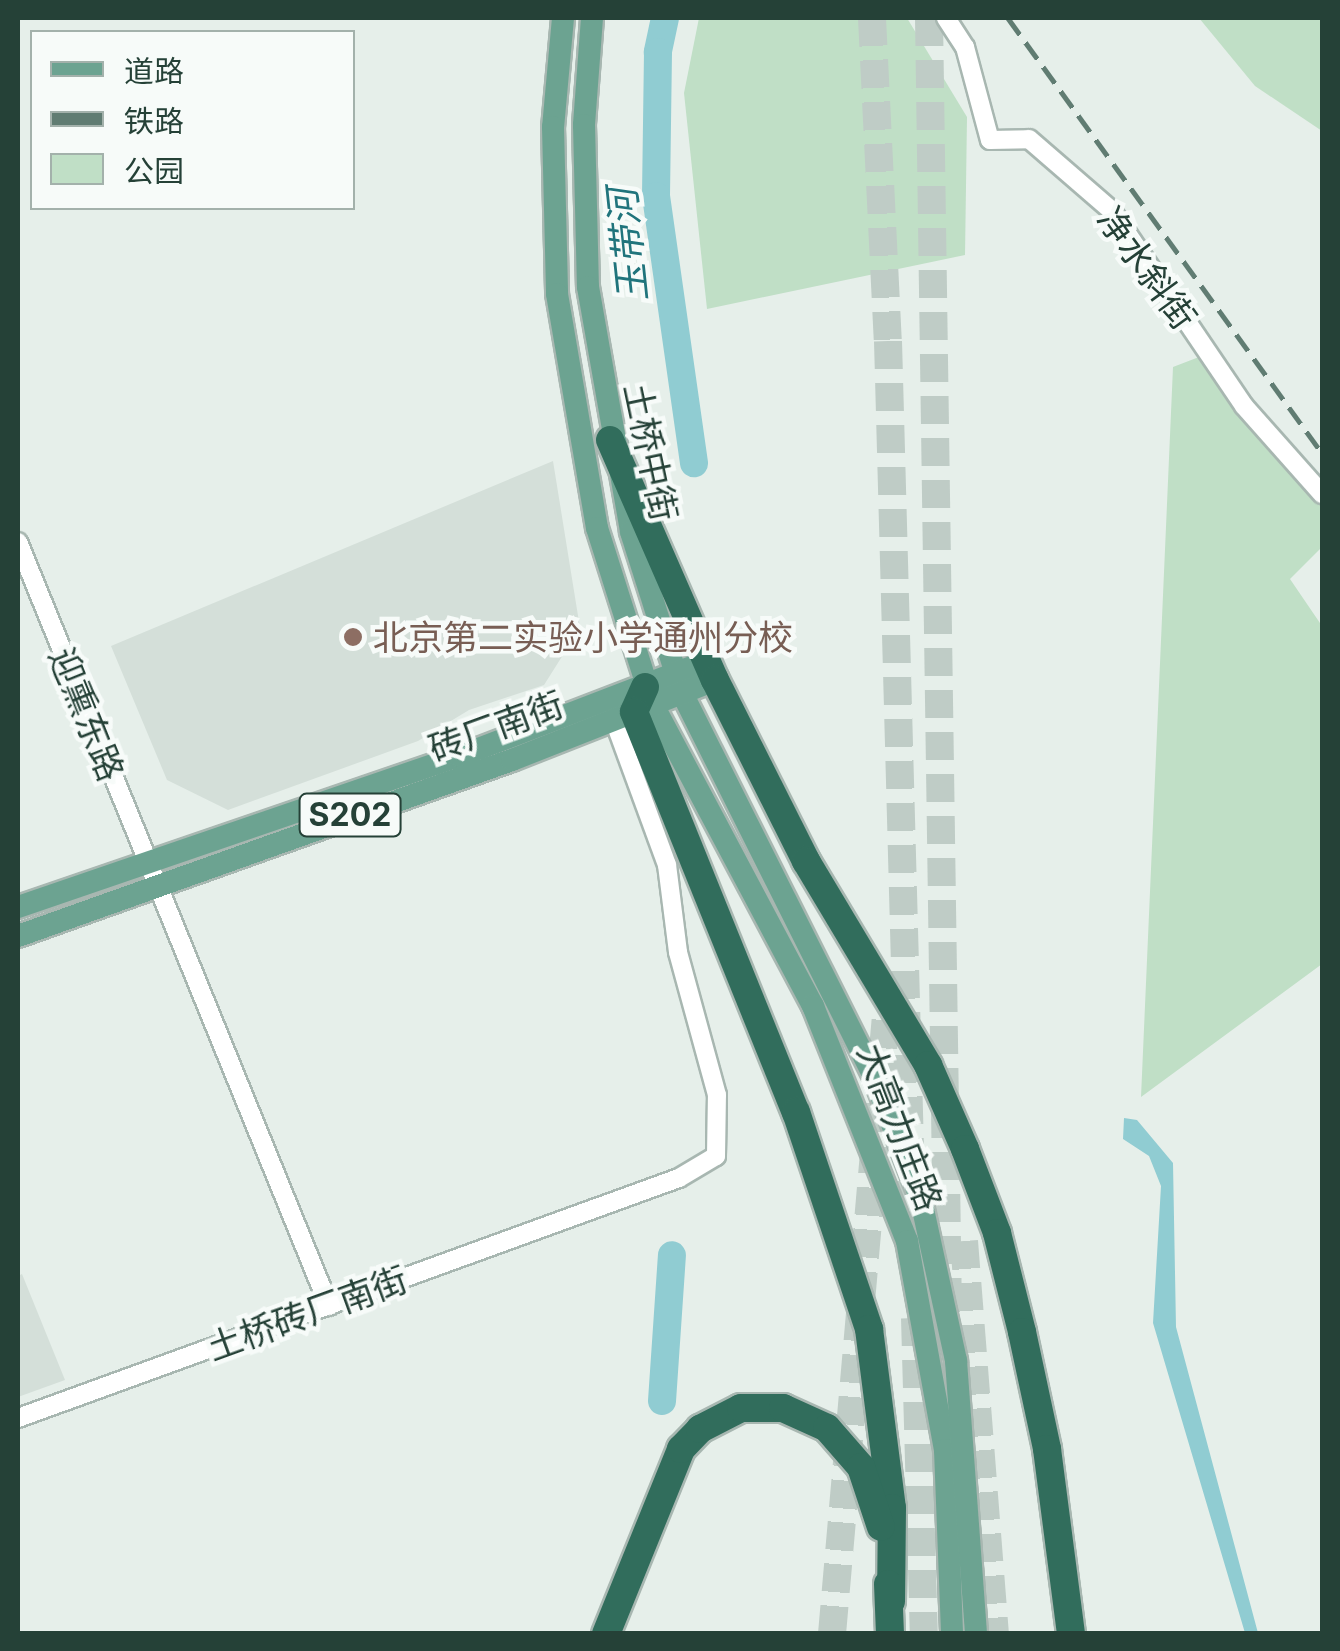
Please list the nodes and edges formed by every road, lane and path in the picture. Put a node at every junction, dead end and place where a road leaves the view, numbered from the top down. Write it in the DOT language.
graph roads {
  1 [pos="563,18"];
  2 [pos="592,18"];
  3 [pos="946,18"];
  4 [pos="610,440"];
  5 [pos="1322,494"];
  6 [pos="18,542"];
  7 [pos="711,671"];
  8 [pos="679,684"];
  9 [pos="636,706"];
  10 [pos="148,863"];
  11 [pos="156,886"];
  12 [pos="18,907"];
  13 [pos="18,936"];
  14 [pos="328,1306"];
  15 [pos="18,1418"];
  16 [pos="890,1601"];
  17 [pos="606,1634"];
  18 [pos="890,1634"];
  19 [pos="952,1634"];
  20 [pos="976,1634"];
  21 [pos="1070,1634"];
  1 -- 9 [label="main road, 大高力庄路"];
  2 -- 4 [label="main road, 土桥中街"];
  3 -- 5 [label="street, 净水斜街"];
  4 -- 7 [label="highway"];
  4 -- 8 [label="main road, 土桥中街"];
  6 -- 10 [label="street, 迎熏东路"];
  7 -- 8 [label="main road, 砖厂南街 / S202"];
  7 -- 21 [label="highway"];
  8 -- 9 [label="main road, 砖厂南街 / S202"];
  8 -- 20 [label="main road, 大高力庄路"];
  9 -- 10 [label="main road, 砖厂南街 / S202"];
  9 -- 11 [label="main road, 砖厂南街 / S202"];
  9 -- 14 [label="street, 土桥砖厂南街"];
  9 -- 16 [label="highway"];
  9 -- 19 [label="main road, 大高力庄路"];
  10 -- 11 [label="street, 迎熏东路"];
  10 -- 12 [label="main road, 砖厂南街 / S202"];
  11 -- 13 [label="main road, 砖厂南街 / S202"];
  11 -- 14 [label="street, 迎熏东路"];
  14 -- 15 [label="street, 土桥砖厂南街"];
  16 -- 17 [label="highway"];
  16 -- 18 [label="highway"];
}
